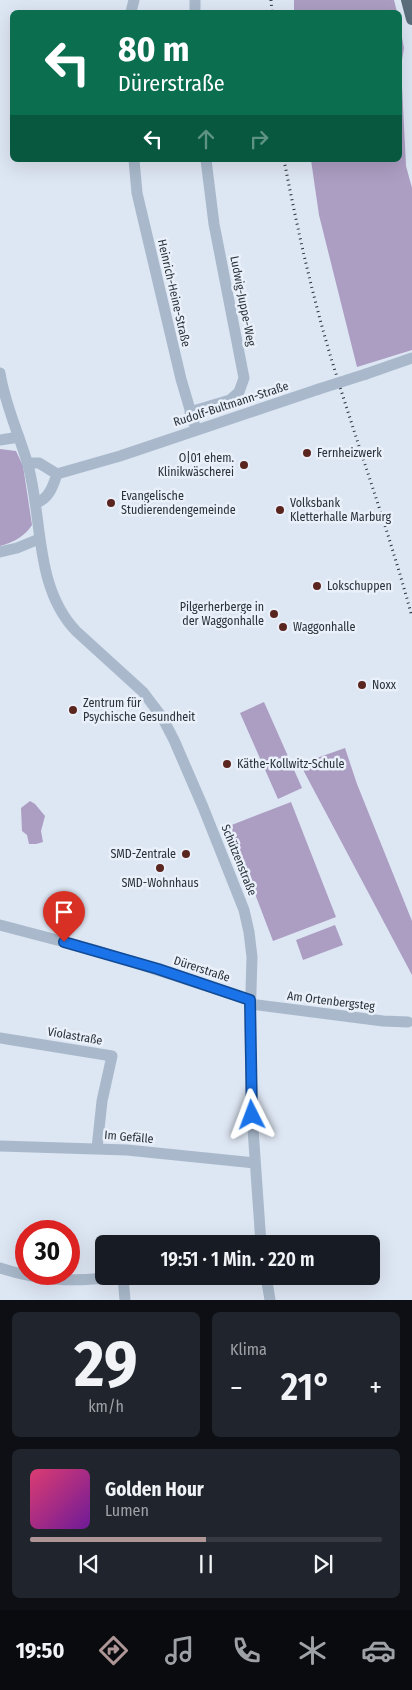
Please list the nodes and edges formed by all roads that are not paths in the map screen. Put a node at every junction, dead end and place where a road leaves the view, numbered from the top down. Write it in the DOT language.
graph roads {
  1 [pos="407,0"];
  2 [pos="412,19"];
  3 [pos="134,162"];
  4 [pos="206,162"];
  5 [pos="412,358"];
  6 [pos="0,373"];
  7 [pos="190,412"];
  8 [pos="196,430"];
  9 [pos="18,437"];
  10 [pos="0,440"];
  11 [pos="27,463"];
  12 [pos="57,474"];
  13 [pos="36,503"];
  14 [pos="39,539"];
  15 [pos="0,552"];
  16 [pos="0,925"];
  17 [pos="250,1002"];
  18 [pos="408,1022"];
  19 [pos="0,1038"];
  20 [pos="0,1146"];
  21 [pos="97,1148"];
  22 [pos="255,1163"];
  23 [pos="260,1235"];
  24 [pos="0,1268"];
  25 [pos="268,1285"];
  26 [pos="125,1300"];
  27 [pos="270,1300"];
  1 -- 2 [label="main road"];
  3 -- 7 [label="street, Heinrich-Heine-Straße"];
  4 -- 7 [label="street, Ludwig-Juppe-Weg"];
  5 -- 8 [label="street, Rudolf-Bultmann-Straße, bridge"];
  6 -- 9 [label="street"];
  7 -- 8 [label="street, Heinrich-Heine-Straße"];
  8 -- 12 [label="street, Rudolf-Bultmann-Straße"];
  9 -- 10 [label="street"];
  9 -- 11 [label="street"];
  11 -- 12 [label="street"];
  11 -- 13 [label="street, Schützenstraße"];
  12 -- 13 [label="street"];
  13 -- 14 [label="street, Schützenstraße"];
  14 -- 15 [label="street"];
  14 -- 17 [label="street, Schützenstraße"];
  16 -- 17 [label="street, Dürerstraße"];
  17 -- 18 [label="street, Am Ortenbergsteg"];
  17 -- 22 [label="street, Schützenstraße"];
  19 -- 21 [label="street, Violastraße"];
  20 -- 21 [label="street, Im Gefälle"];
  21 -- 22 [label="street, Im Gefälle"];
  22 -- 23 [label="street, Schützenstraße"];
  24 -- 26 [label="street"];
  25 -- 27 [label="street"];
}
